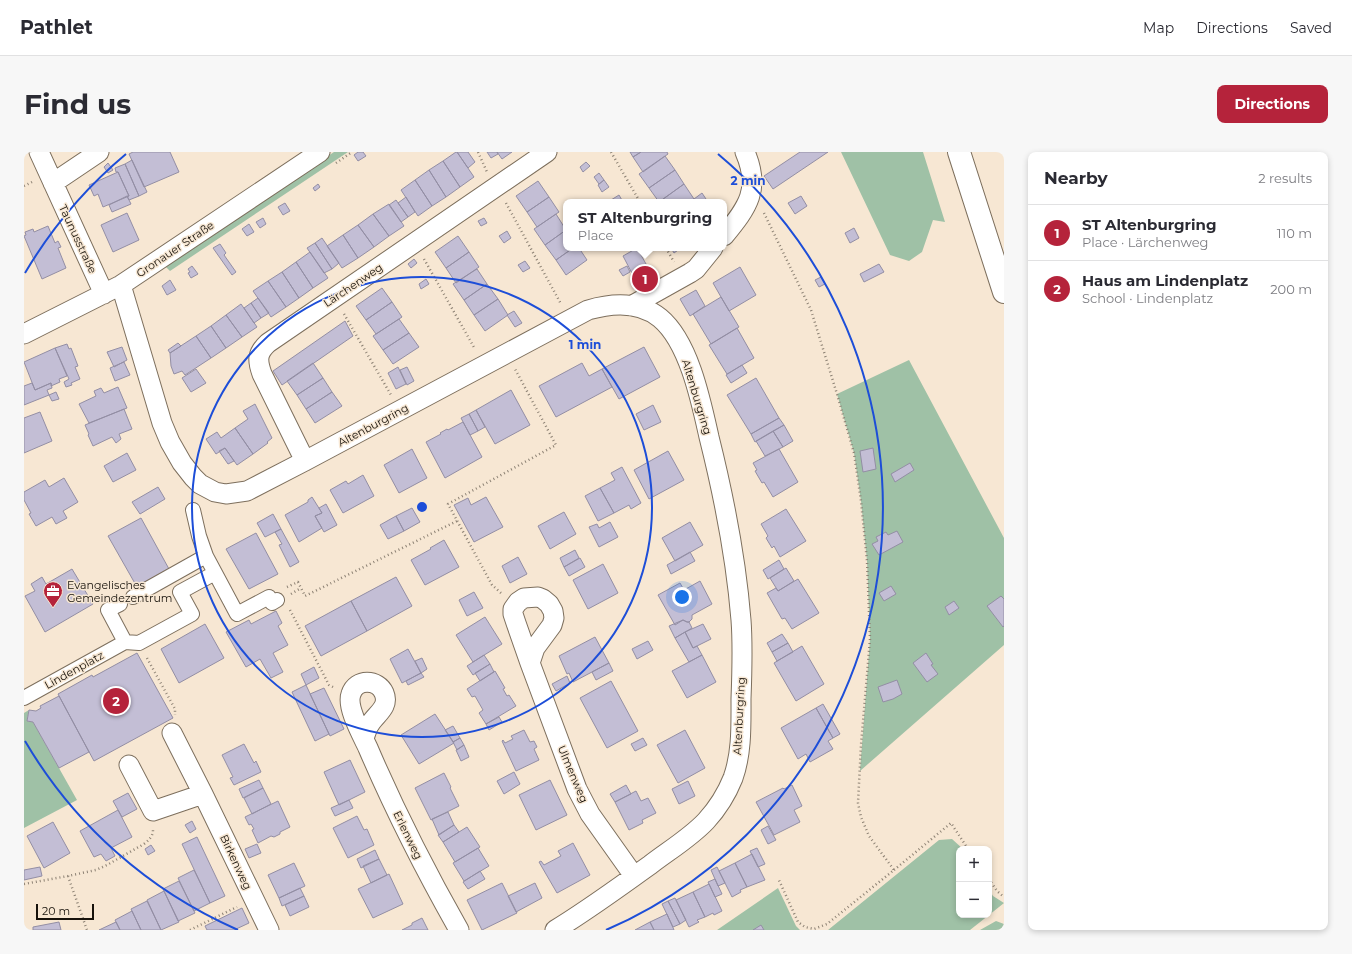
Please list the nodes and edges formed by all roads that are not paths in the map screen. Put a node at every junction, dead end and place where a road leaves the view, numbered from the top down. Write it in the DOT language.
graph roads {
  1 [pos="39,152"];
  2 [pos="99,152"];
  3 [pos="320,152"];
  4 [pos="547,152"];
  5 [pos="745,152"];
  6 [pos="960,152"];
  7 [pos="53,183"];
  8 [pos="727,232"];
  9 [pos="711,251"];
  10 [pos="121,285"];
  11 [pos="1004,292"];
  12 [pos="104,294"];
  13 [pos="631,306"];
  14 [pos="24,334"];
  15 [pos="305,462"];
  16 [pos="192,510"];
  17 [pos="206,556"];
  18 [pos="215,574"];
  19 [pos="133,597"];
  20 [pos="282,602"];
  21 [pos="120,604"];
  22 [pos="125,642"];
  23 [pos="530,663"];
  24 [pos="24,698"];
  25 [pos="172,733"];
  26 [pos="364,738"];
  27 [pos="129,765"];
  28 [pos="203,794"];
  29 [pos="634,876"];
  30 [pos="269,930"];
  31 [pos="459,930"];
  32 [pos="555,930"];
  1 -- 7 [label="street, Taunusstraße"];
  2 -- 7 [label="street"];
  3 -- 10 [label="street, Gronauer Straße"];
  4 -- 15 [label="street, Lärchenweg"];
  5 -- 8 [label="street"];
  6 -- 11 [label="main road"];
  7 -- 12 [label="street, Taunusstraße"];
  9 -- 13 [label="street"];
  10 -- 12 [label="street, Gronauer Straße"];
  10 -- 15 [label="street, Altenburgring"];
  12 -- 14 [label="street, Gronauer Straße"];
  13 -- 15 [label="street, Altenburgring"];
  13 -- 29 [label="street, Altenburgring"];
  16 -- 17 [label="street"];
  17 -- 18 [label="street"];
  17 -- 19 [label="street"];
  18 -- 20 [label="street"];
  18 -- 22 [label="street"];
  21 -- 22 [label="street"];
  22 -- 24 [label="street, Lindenplatz"];
  23 -- 23 [label="street, Ulmenweg"];
  23 -- 29 [label="street, Ulmenweg"];
  25 -- 28 [label="street, Birkenweg"];
  26 -- 26 [label="street, Erlenweg"];
  26 -- 31 [label="street, Erlenweg"];
  27 -- 28 [label="street"];
  28 -- 30 [label="street, Birkenweg"];
  29 -- 32 [label="street, Altenburgring"];
}
